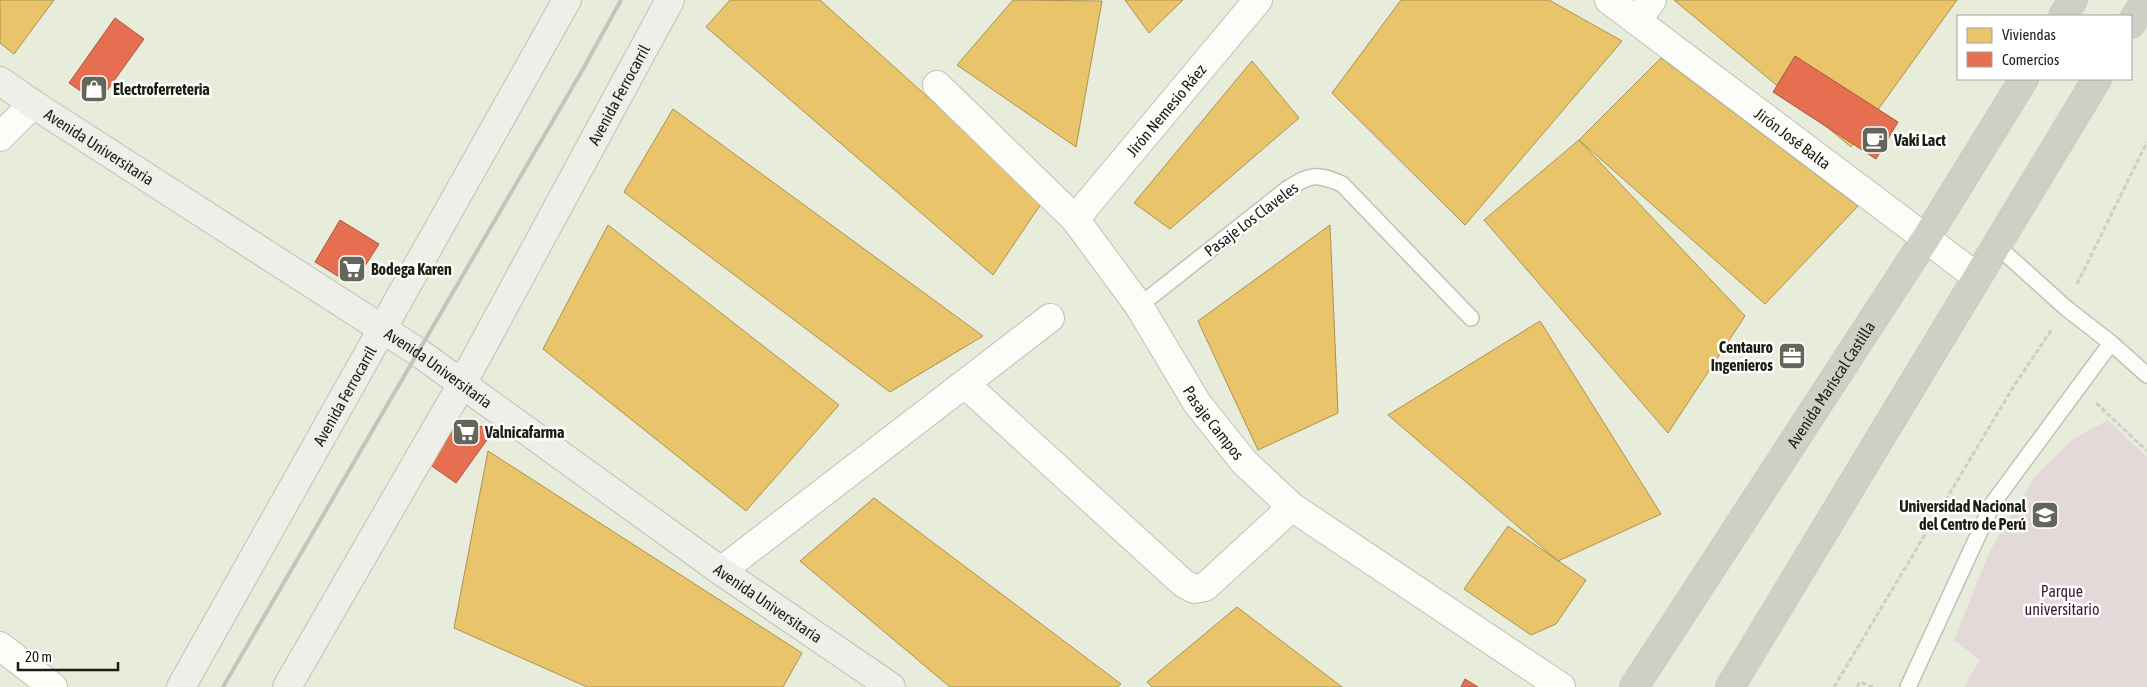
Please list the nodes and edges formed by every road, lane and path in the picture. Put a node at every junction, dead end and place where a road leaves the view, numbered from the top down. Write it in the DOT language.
graph roads {
  1 [pos="568,0"];
  2 [pos="670,0"];
  3 [pos="1258,0"];
  4 [pos="1610,0"];
  5 [pos="2073,0"];
  6 [pos="2146,0"];
  7 [pos="1645,10"];
  8 [pos="2064,15"];
  9 [pos="2132,22"];
  10 [pos="0,80"];
  11 [pos="2023,80"];
  12 [pos="2096,80"];
  13 [pos="937,85"];
  14 [pos="32,104"];
  15 [pos="0,136"];
  16 [pos="2147,142"];
  17 [pos="1075,219"];
  18 [pos="1926,238"];
  19 [pos="1996,245"];
  20 [pos="1977,277"];
  21 [pos="1139,306"];
  22 [pos="2066,308"];
  23 [pos="1050,318"];
  24 [pos="1471,318"];
  25 [pos="382,329"];
  26 [pos="2111,343"];
  27 [pos="2147,375"];
  28 [pos="462,384"];
  29 [pos="965,384"];
  30 [pos="2079,387"];
  31 [pos="2147,450"];
  32 [pos="1292,506"];
  33 [pos="721,571"];
  34 [pos="0,646"];
  35 [pos="54,687"];
  36 [pos="181,687"];
  37 [pos="287,687"];
  38 [pos="891,687"];
  39 [pos="1562,687"];
  40 [pos="1634,687"];
  41 [pos="1730,687"];
  42 [pos="1834,687"];
  43 [pos="1857,687"];
  44 [pos="1873,687"];
  45 [pos="1908,687"];
  1 -- 25 [label="street, Avenida Ferrocarril"];
  2 -- 28 [label="street, Avenida Ferrocarril"];
  3 -- 17 [label="street, Jirón Nemesio Ráez"];
  4 -- 7 [label="street, Jirón José Balta"];
  5 -- 8 [label="highway"];
  6 -- 9 [label="highway"];
  7 -- 18 [label="street, Jirón José Balta"];
  10 -- 14 [label="street, Avenida Universitaria"];
  11 -- 18 [label="highway, Avenida Mariscal Castilla"];
  12 -- 19 [label="highway"];
  13 -- 17 [label="street, Pasaje Campos"];
  14 -- 15 [label="street"];
  14 -- 25 [label="street, Avenida Universitaria"];
  16 -- 22 [label="path"];
  17 -- 21 [label="street, Pasaje Campos"];
  18 -- 20 [label="street, Jirón José Balta"];
  18 -- 40 [label="highway, Avenida Mariscal Castilla"];
  19 -- 20 [label="highway"];
  19 -- 22 [label="lane"];
  20 -- 41 [label="highway"];
  21 -- 24 [label="lane, Pasaje Los Claveles"];
  21 -- 32 [label="street, Pasaje Campos"];
  22 -- 26 [label="lane"];
  22 -- 42 [label="path"];
  23 -- 29 [label="street"];
  25 -- 28 [label="street, Avenida Universitaria"];
  25 -- 36 [label="street, Avenida Ferrocarril"];
  26 -- 27 [label="lane"];
  26 -- 30 [label="lane"];
  28 -- 33 [label="street, Avenida Universitaria"];
  28 -- 37 [label="street, Avenida Ferrocarril"];
  29 -- 32 [label="street"];
  29 -- 33 [label="street"];
  30 -- 31 [label="path"];
  30 -- 45 [label="lane"];
  32 -- 39 [label="street, Pasaje Campos"];
  33 -- 38 [label="street, Avenida Universitaria"];
  34 -- 35 [label="street"];
  43 -- 44 [label="path"];
}
